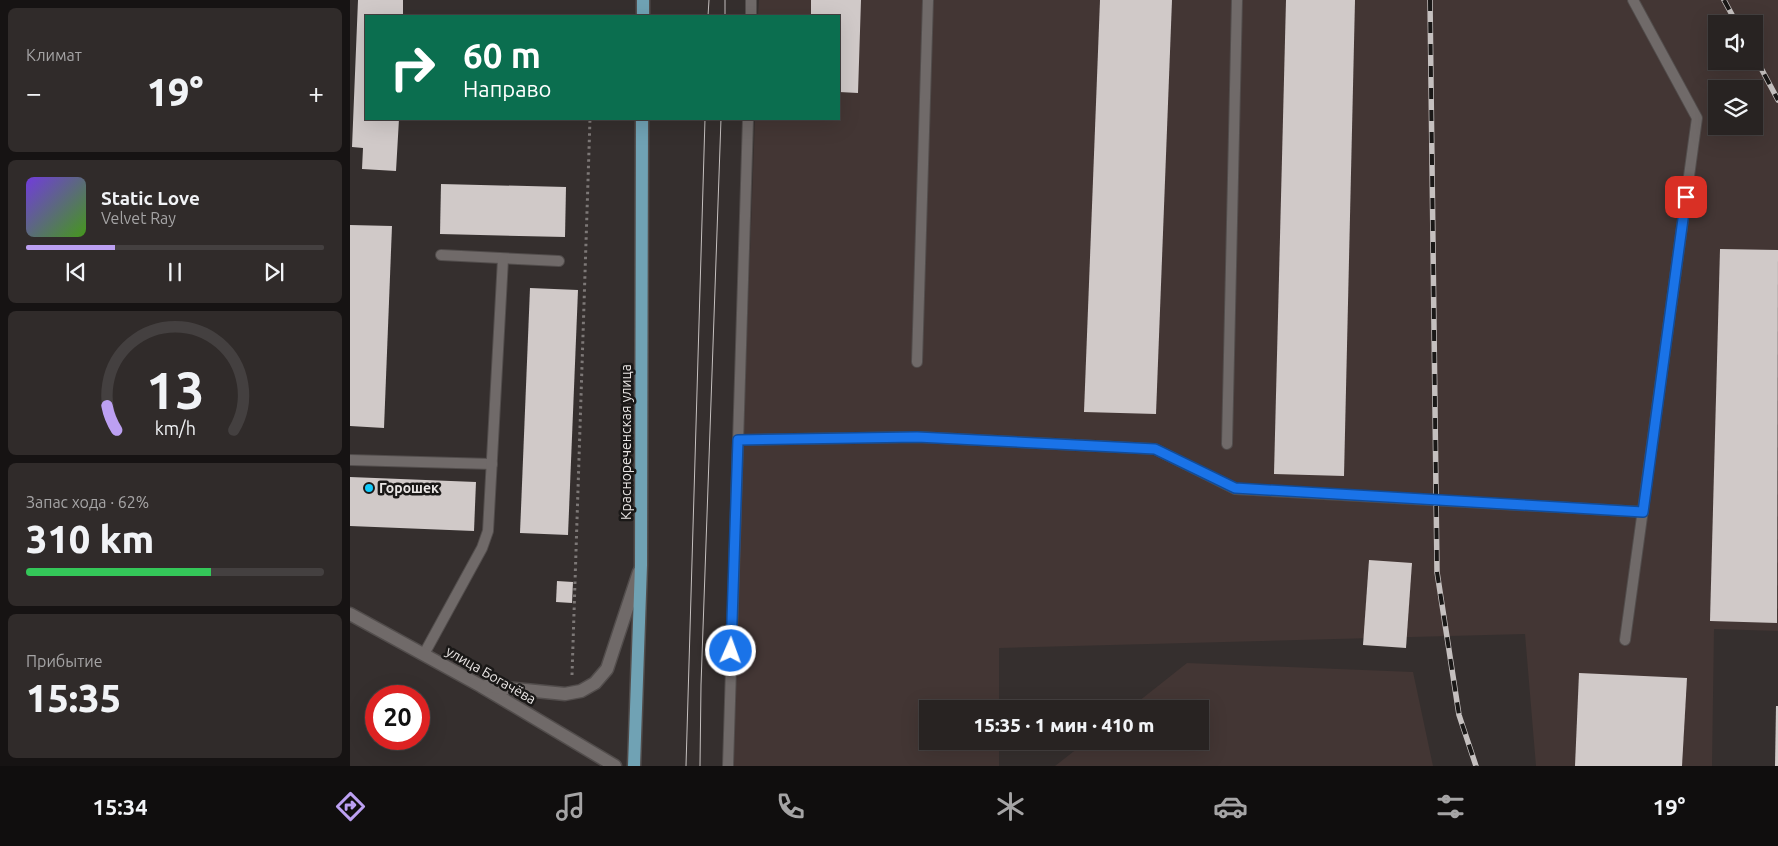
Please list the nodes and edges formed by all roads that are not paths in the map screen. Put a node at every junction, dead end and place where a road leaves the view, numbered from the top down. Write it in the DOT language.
graph roads {
  1 [pos="643,0"];
  2 [pos="751,0"];
  3 [pos="928,0"];
  4 [pos="1238,0"];
  5 [pos="1633,0"];
  6 [pos="643,15"];
  7 [pos="751,15"];
  8 [pos="642,120"];
  9 [pos="748,120"];
  10 [pos="441,255"];
  11 [pos="503,259"];
  12 [pos="559,261"];
  13 [pos="916,362"];
  14 [pos="738,440"];
  15 [pos="1227,444"];
  16 [pos="350,460"];
  17 [pos="492,464"];
  18 [pos="1643,512"];
  19 [pos="641,565"];
  20 [pos="350,614"];
  21 [pos="1626,640"];
  22 [pos="424,654"];
  23 [pos="481,686"];
  24 [pos="615,766"];
  25 [pos="634,766"];
  26 [pos="728,766"];
  1 -- 6 [label="main road"];
  2 -- 7 [label="lane"];
  3 -- 13 [label="lane"];
  4 -- 15 [label="lane"];
  5 -- 18 [label="lane"];
  8 -- 19 [label="main road, Краснореченская улица"];
  9 -- 14 [label="lane"];
  10 -- 11 [label="lane"];
  11 -- 12 [label="lane"];
  11 -- 17 [label="lane"];
  14 -- 18 [label="lane"];
  14 -- 26 [label="lane"];
  16 -- 17 [label="lane"];
  17 -- 22 [label="lane"];
  18 -- 21 [label="lane"];
  19 -- 23 [label="street"];
  19 -- 25 [label="main road, Краснореченская улица"];
  20 -- 22 [label="street, улица Богачёва"];
  22 -- 23 [label="street, улица Богачёва"];
  23 -- 24 [label="street, улица Богачёва"];
}
